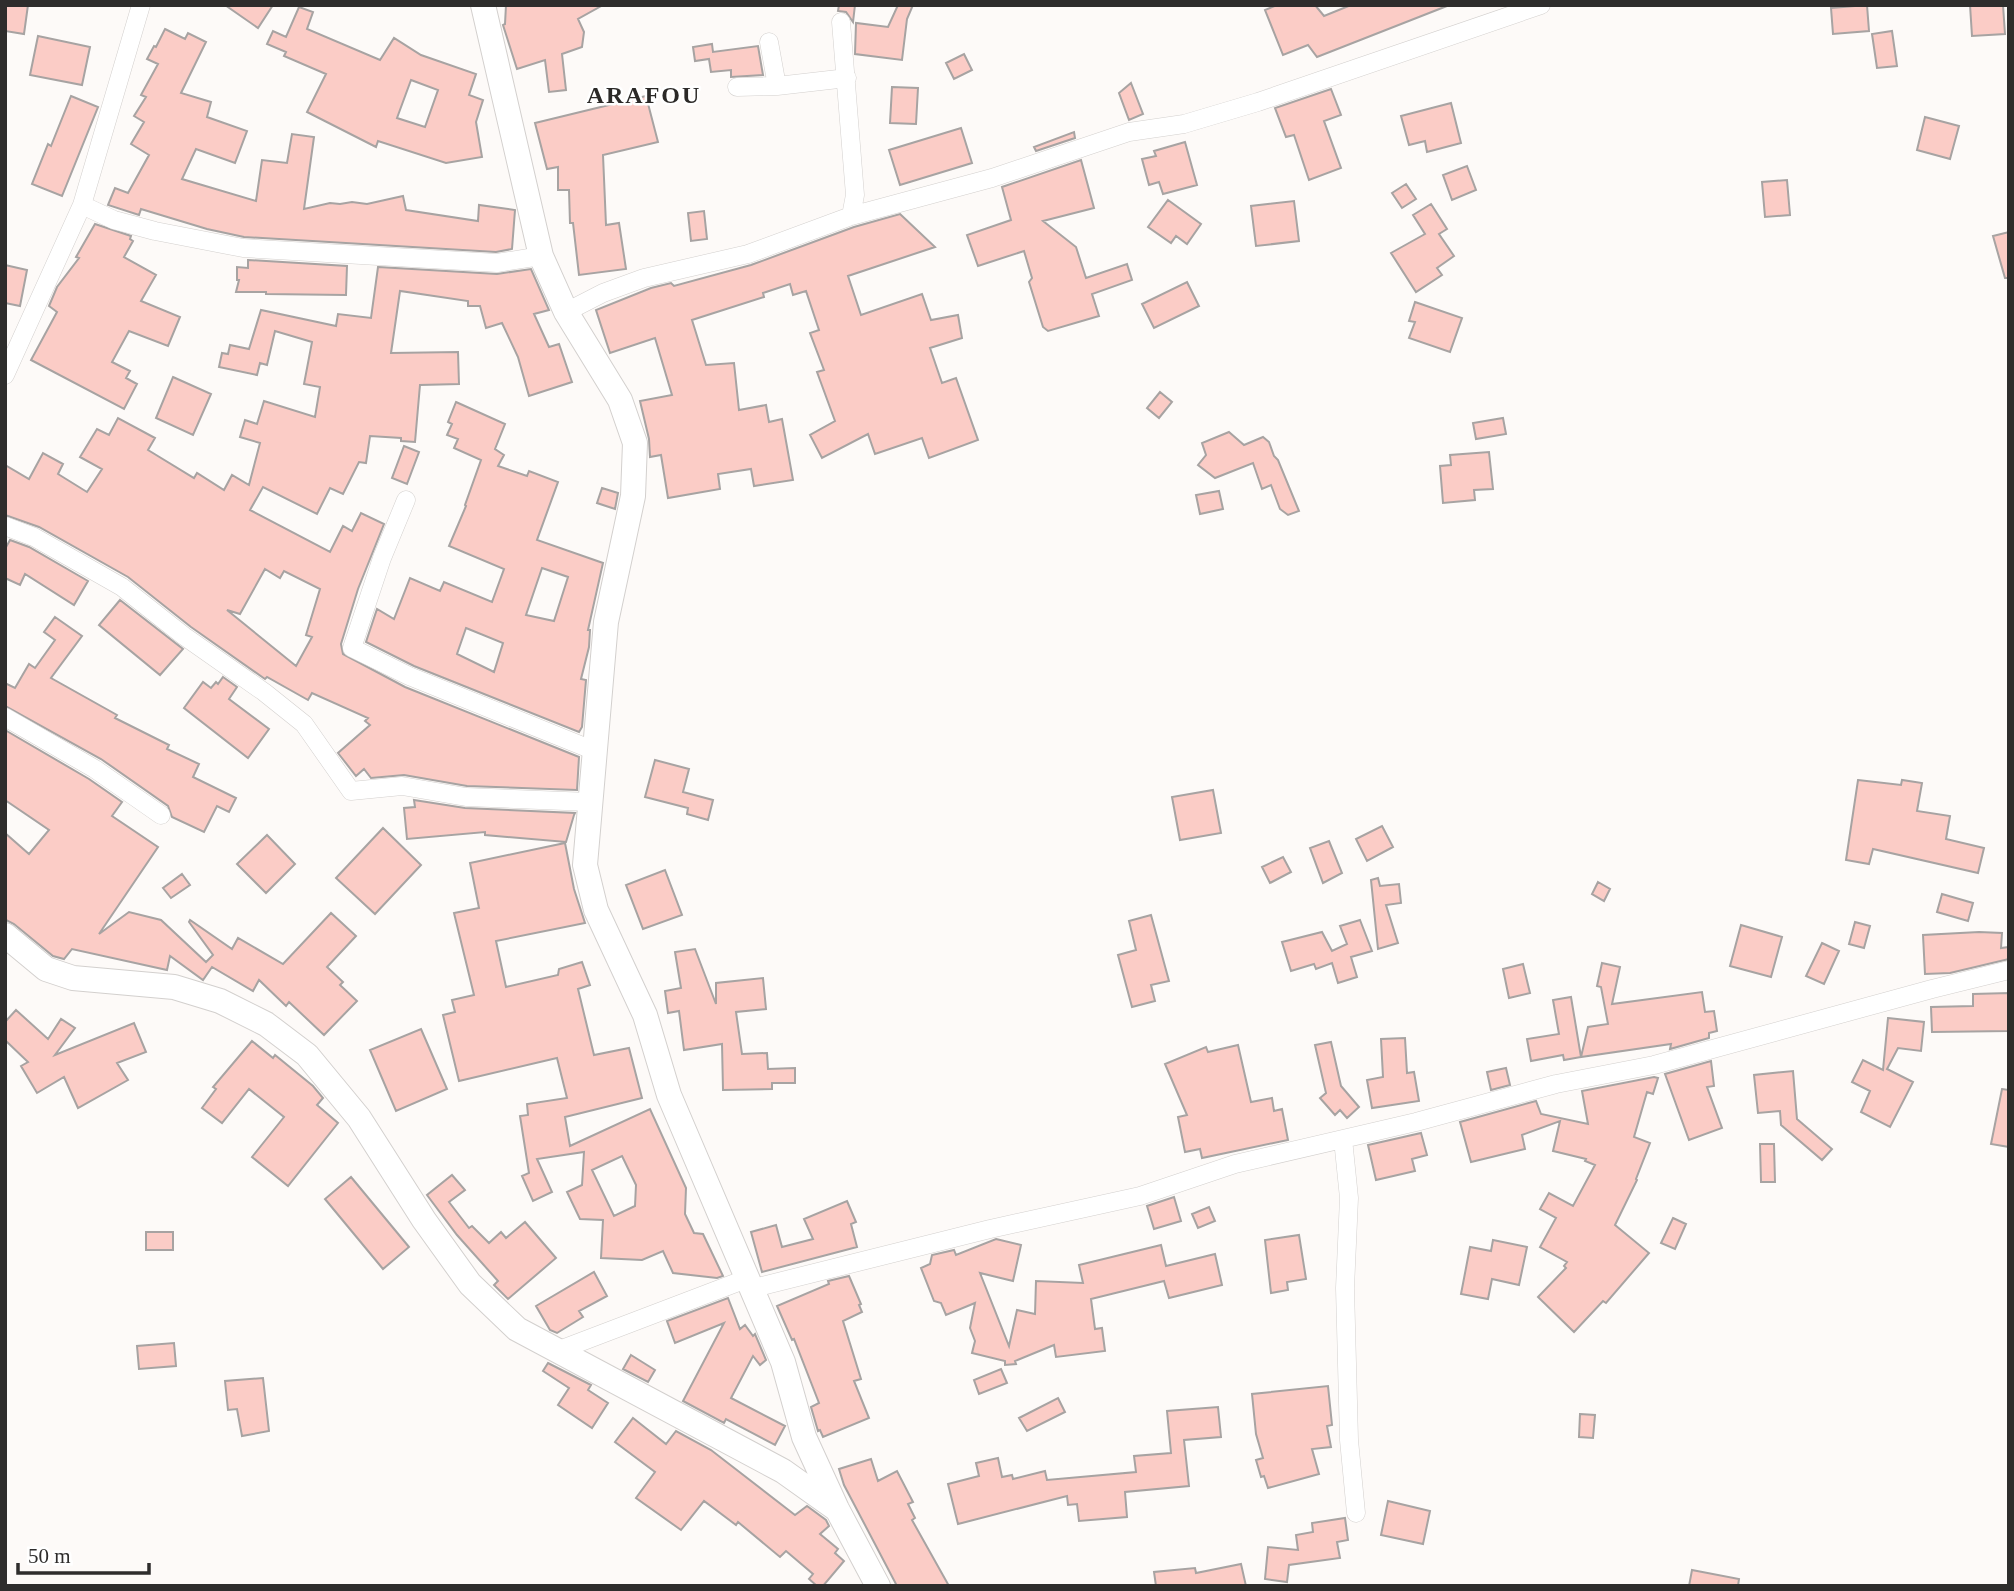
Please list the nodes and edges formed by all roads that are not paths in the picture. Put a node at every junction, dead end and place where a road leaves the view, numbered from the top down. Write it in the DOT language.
graph roads {
  1 [pos="141,5"];
  2 [pos="483,5"];
  3 [pos="1541,5"];
  4 [pos="1497,11"];
  5 [pos="841,22"];
  6 [pos="769,42"];
  7 [pos="847,78"];
  8 [pos="777,86"];
  9 [pos="737,87"];
  10 [pos="82,205"];
  11 [pos="851,216"];
  12 [pos="541,256"];
  13 [pos="566,312"];
  14 [pos="5,375"];
  15 [pos="407,500"];
  16 [pos="5,526"];
  17 [pos="5,718"];
  18 [pos="595,751"];
  19 [pos="590,802"];
  20 [pos="161,815"];
  21 [pos="5,935"];
  22 [pos="2009,970"];
  23 [pos="1343,1139"];
  24 [pos="748,1284"];
  25 [pos="557,1352"];
  26 [pos="837,1509"];
  27 [pos="1356,1513"];
  28 [pos="878,1586"];
  1 -- 10 [label="street"];
  2 -- 12 [label="main road"];
  3 -- 4 [label="street"];
  4 -- 11 [label="street"];
  5 -- 7 [label="street"];
  6 -- 8 [label="street"];
  7 -- 8 [label="street"];
  7 -- 11 [label="street"];
  8 -- 9 [label="street"];
  10 -- 12 [label="street"];
  10 -- 14 [label="street"];
  11 -- 13 [label="street"];
  12 -- 13 [label="main road"];
  13 -- 18 [label="main road"];
  15 -- 18 [label="street"];
  16 -- 19 [label="street"];
  17 -- 20 [label="street"];
  18 -- 19 [label="main road"];
  19 -- 24 [label="main road"];
  21 -- 25 [label="main road"];
  22 -- 23 [label="street"];
  23 -- 24 [label="street"];
  23 -- 27 [label="street"];
  24 -- 25 [label="street"];
  24 -- 26 [label="main road"];
  25 -- 26 [label="main road"];
  26 -- 28 [label="main road"];
}
